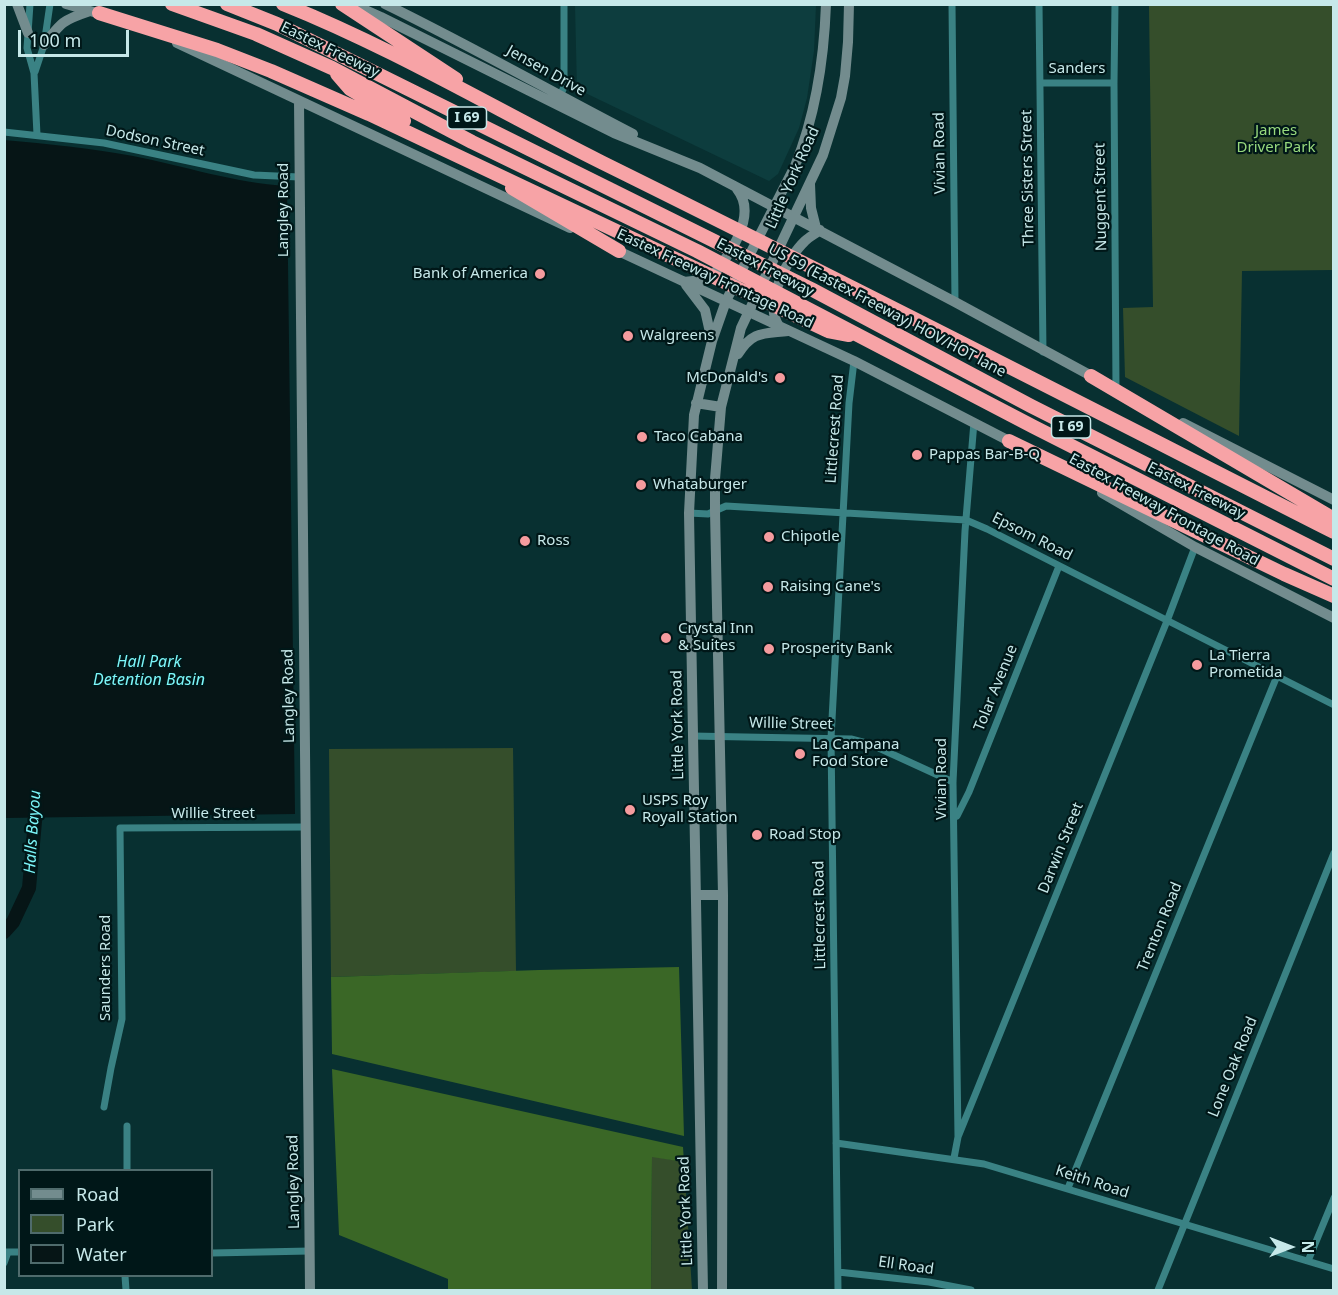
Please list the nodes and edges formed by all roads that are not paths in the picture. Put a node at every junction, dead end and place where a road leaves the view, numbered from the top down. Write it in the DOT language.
graph roads {
  1 [pos="18,4"];
  2 [pos="30,4"];
  3 [pos="50,4"];
  4 [pos="66,4"];
  5 [pos="172,4"];
  6 [pos="227,4"];
  7 [pos="284,4"];
  8 [pos="342,4"];
  9 [pos="352,4"];
  10 [pos="385,4"];
  11 [pos="564,4"];
  12 [pos="826,4"];
  13 [pos="849,4"];
  14 [pos="952,4"];
  15 [pos="1039,4"];
  16 [pos="1115,4"];
  17 [pos="93,10"];
  18 [pos="28,33"];
  19 [pos="44,45"];
  20 [pos="332,68"];
  21 [pos="34,73"];
  22 [pos="1040,83"];
  23 [pos="1114,83"];
  24 [pos="560,96"];
  25 [pos="299,101"];
  26 [pos="528,126"];
  27 [pos="4,132"];
  28 [pos="37,135"];
  29 [pos="692,165"];
  30 [pos="299,177"];
  31 [pos="810,182"];
  32 [pos="736,188"];
  33 [pos="774,207"];
  34 [pos="793,217"];
  35 [pos="818,229"];
  36 [pos="619,251"];
  37 [pos="684,282"];
  38 [pos="726,301"];
  39 [pos="955,302"];
  40 [pos="799,311"];
  41 [pos="748,312"];
  42 [pos="784,329"];
  43 [pos="712,341"];
  44 [pos="1043,352"];
  45 [pos="854,361"];
  46 [pos="732,365"];
  47 [pos="1091,376"];
  48 [pos="1116,390"];
  49 [pos="696,403"];
  50 [pos="721,407"];
  51 [pos="974,422"];
  52 [pos="1009,441"];
  53 [pos="1334,500"];
  54 [pos="715,511"];
  55 [pos="689,513"];
  56 [pos="844,513"];
  57 [pos="1334,519"];
  58 [pos="966,520"];
  59 [pos="1334,532"];
  60 [pos="1195,547"];
  61 [pos="1334,559"];
  62 [pos="1059,566"];
  63 [pos="1334,579"];
  64 [pos="1334,596"];
  65 [pos="1334,618"];
  66 [pos="1167,621"];
  67 [pos="1277,676"];
  68 [pos="1334,705"];
  69 [pos="692,736"];
  70 [pos="719,737"];
  71 [pos="831,738"];
  72 [pos="953,782"];
  73 [pos="955,819"];
  74 [pos="306,827"];
  75 [pos="120,828"];
  76 [pos="1334,853"];
  77 [pos="696,895"];
  78 [pos="723,895"];
  79 [pos="104,1107"];
  80 [pos="128,1126"];
  81 [pos="958,1137"];
  82 [pos="836,1143"];
  83 [pos="954,1158"];
  84 [pos="127,1169"];
  85 [pos="1068,1188"];
  86 [pos="1334,1198"];
  87 [pos="1184,1226"];
  88 [pos="310,1251"];
  89 [pos="6,1252"];
  90 [pos="213,1253"];
  91 [pos="1308,1262"];
  92 [pos="4,1263"];
  93 [pos="1334,1269"];
  94 [pos="838,1272"];
  95 [pos="310,1290"];
  96 [pos="703,1290"];
  97 [pos="722,1290"];
  98 [pos="838,1290"];
  99 [pos="971,1290"];
  100 [pos="1158,1290"];
  1 -- 18 [label="main road"];
  2 -- 18 [label="street"];
  3 -- 19 [label="street"];
  4 -- 17 [label="main road, Eastex Freeway Frontage Road"];
  5 -- 20 [label="highway, Eastex Freeway / I 69"];
  6 -- 61 [label="highway, US 59 (Eastex Freeway) HOV/HOT lane / I 69"];
  7 -- 26 [label="highway, Eastex Freeway / I 69"];
  8 -- 26 [label="highway"];
  9 -- 29 [label="main road"];
  10 -- 24 [label="main road, Jensen Drive"];
  11 -- 24 [label="street"];
  12 -- 33 [label="main road, Little York Road"];
  13 -- 31 [label="main road, Little York Road"];
  14 -- 39 [label="street, Vivian Road"];
  15 -- 22 [label="street, Three Sisters Street"];
  16 -- 23 [label="street, Nuggent Street"];
  17 -- 19 [label="main road"];
  17 -- 25 [label="main road, Eastex Freeway Frontage Road"];
  17 -- 40 [label="highway"];
  18 -- 21 [label="street"];
  19 -- 21 [label="street"];
  20 -- 36 [label="highway"];
  20 -- 40 [label="highway, Eastex Freeway / I 69"];
  21 -- 28 [label="street"];
  22 -- 23 [label="street, Sanders"];
  22 -- 44 [label="street, Three Sisters Street"];
  23 -- 48 [label="street, Nuggent Street"];
  24 -- 29 [label="main road, Jensen Drive"];
  25 -- 30 [label="main road, Langley Road"];
  25 -- 36 [label="main road, Eastex Freeway Frontage Road"];
  26 -- 59 [label="highway, Eastex Freeway / I 69"];
  27 -- 28 [label="street, Dodson Street"];
  28 -- 30 [label="street, Dodson Street"];
  29 -- 32 [label="main road"];
  30 -- 74 [label="main road, Langley Road"];
  31 -- 34 [label="main road, Little York Road"];
  31 -- 35 [label="main road"];
  32 -- 33 [label="main road"];
  32 -- 37 [label="main road"];
  33 -- 34 [label="main road"];
  33 -- 38 [label="main road, Little York Road"];
  34 -- 35 [label="main road"];
  34 -- 41 [label="main road, Little York Road"];
  35 -- 39 [label="main road"];
  35 -- 42 [label="main road"];
  36 -- 37 [label="main road, Eastex Freeway Frontage Road"];
  37 -- 38 [label="main road, Eastex Freeway Frontage Road"];
  37 -- 43 [label="main road"];
  38 -- 41 [label="main road, Eastex Freeway Frontage Road"];
  38 -- 43 [label="main road, Little York Road"];
  39 -- 44 [label="main road"];
  40 -- 63 [label="highway, Eastex Freeway / I 69"];
  41 -- 42 [label="main road, Eastex Freeway Frontage Road"];
  41 -- 46 [label="main road, Little York Road"];
  42 -- 45 [label="main road, Eastex Freeway Frontage Road"];
  42 -- 46 [label="main road"];
  43 -- 49 [label="main road, Little York Road"];
  44 -- 47 [label="main road"];
  45 -- 51 [label="main road, Eastex Freeway Frontage Road"];
  45 -- 56 [label="street, Littlecrest Road"];
  46 -- 50 [label="main road, Little York Road"];
  47 -- 48 [label="main road"];
  47 -- 57 [label="highway"];
  48 -- 53 [label="main road"];
  49 -- 50 [label="main road"];
  49 -- 55 [label="main road, Little York Road"];
  50 -- 54 [label="main road, Little York Road"];
  51 -- 52 [label="main road, Eastex Freeway Frontage Road"];
  51 -- 58 [label="street, Vivian Road"];
  52 -- 60 [label="main road, Eastex Freeway Frontage Road"];
  52 -- 64 [label="highway"];
  54 -- 55 [label="street, Epsom Road"];
  54 -- 56 [label="street, Epsom Road"];
  54 -- 70 [label="main road, Little York Road"];
  55 -- 69 [label="main road, Little York Road"];
  56 -- 58 [label="street, Epsom Road"];
  56 -- 71 [label="street, Littlecrest Road"];
  58 -- 62 [label="street, Epsom Road"];
  58 -- 72 [label="street, Vivian Road"];
  60 -- 65 [label="main road, Eastex Freeway Frontage Road"];
  60 -- 66 [label="street, Darwin Street"];
  62 -- 66 [label="street, Epsom Road"];
  62 -- 73 [label="street, Tolar Avenue"];
  66 -- 67 [label="street, Epsom Road"];
  66 -- 81 [label="street, Darwin Street"];
  67 -- 68 [label="street, Epsom Road"];
  67 -- 85 [label="street, Trenton Road"];
  69 -- 70 [label="street, Willie Street"];
  69 -- 77 [label="main road, Little York Road"];
  70 -- 71 [label="street, Willie Street"];
  70 -- 78 [label="main road, Little York Road"];
  71 -- 72 [label="street, Willie Street"];
  71 -- 82 [label="street, Littlecrest Road"];
  72 -- 73 [label="street, Vivian Road"];
  73 -- 81 [label="street, Vivian Road"];
  74 -- 75 [label="street, Willie Street"];
  74 -- 88 [label="main road, Langley Road"];
  75 -- 79 [label="street, Saunders Road"];
  76 -- 87 [label="street, Lone Oak Road"];
  77 -- 78 [label="main road"];
  77 -- 96 [label="main road, Little York Road"];
  78 -- 97 [label="main road, Little York Road"];
  80 -- 84 [label="street"];
  81 -- 83 [label="street, Darwin Street"];
  82 -- 83 [label="street, Keith Road"];
  82 -- 94 [label="street, Littlecrest Road"];
  83 -- 85 [label="street, Keith Road"];
  85 -- 87 [label="street, Keith Road"];
  86 -- 91 [label="street"];
  87 -- 91 [label="street, Keith Road"];
  87 -- 100 [label="street, Lone Oak Road"];
  88 -- 90 [label="street"];
  88 -- 95 [label="main road, Langley Road"];
  89 -- 92 [label="street"];
  91 -- 93 [label="street, Keith Road"];
  94 -- 98 [label="street, Littlecrest Road"];
  94 -- 99 [label="street, Ell Road"];
}
